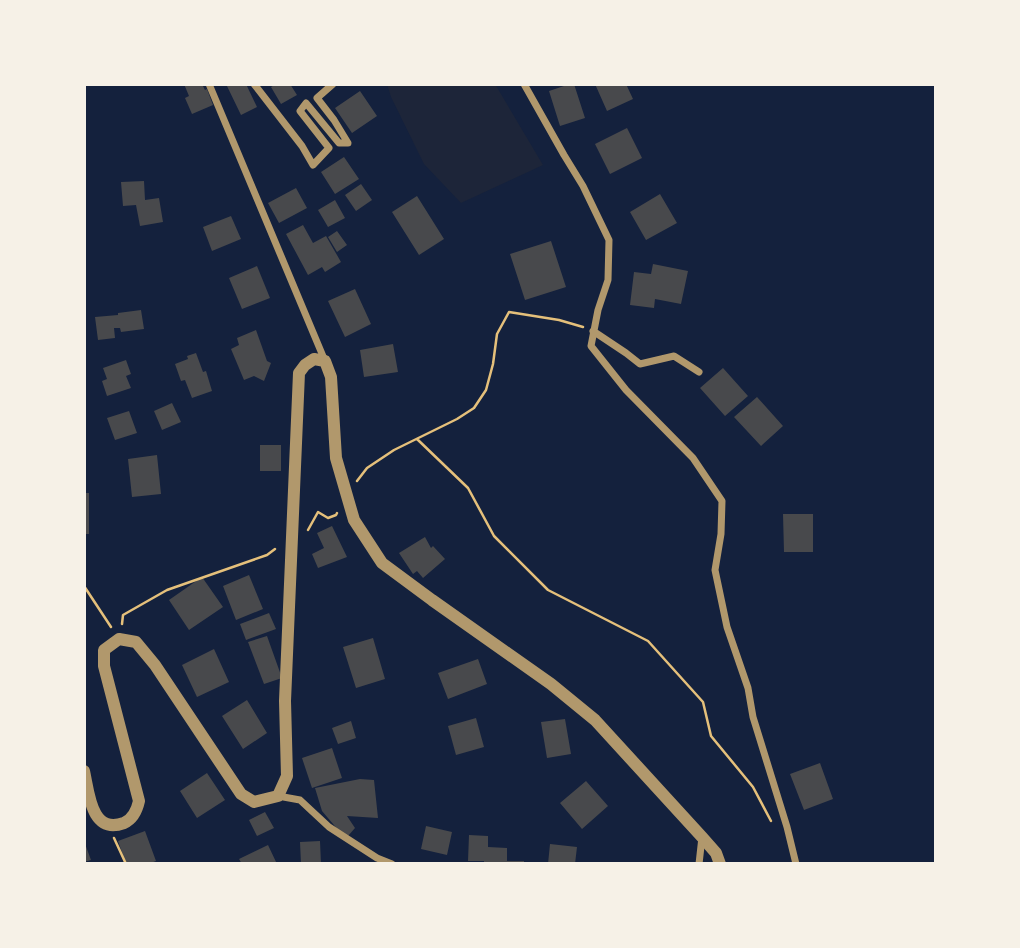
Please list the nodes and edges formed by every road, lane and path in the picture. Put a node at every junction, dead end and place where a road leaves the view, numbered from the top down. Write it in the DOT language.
graph roads {
  1 [pos="209,84"];
  2 [pos="254,84"];
  3 [pos="333,84"];
  4 [pos="524,84"];
  5 [pos="593,331"];
  6 [pos="326,361"];
  7 [pos="699,372"];
  8 [pos="417,439"];
  9 [pos="347,494"];
  10 [pos="293,538"];
  11 [pos="84,586"];
  12 [pos="119,639"];
  13 [pos="84,771"];
  14 [pos="278,796"];
  15 [pos="772,822"];
  16 [pos="108,825"];
  17 [pos="702,837"];
  18 [pos="126,864"];
  19 [pos="392,864"];
  20 [pos="699,864"];
  21 [pos="720,864"];
  22 [pos="796,864"];
  1 -- 6 [label="street"];
  2 -- 3 [label="street"];
  4 -- 5 [label="street"];
  5 -- 7 [label="street"];
  5 -- 8 [label="path"];
  5 -- 22 [label="street"];
  6 -- 9 [label="street"];
  6 -- 10 [label="street"];
  8 -- 9 [label="path"];
  8 -- 15 [label="path"];
  9 -- 10 [label="path"];
  9 -- 17 [label="street"];
  10 -- 12 [label="path"];
  10 -- 14 [label="street"];
  11 -- 12 [label="path"];
  12 -- 14 [label="street"];
  12 -- 16 [label="street"];
  13 -- 16 [label="street"];
  14 -- 19 [label="street"];
  16 -- 18 [label="path"];
  17 -- 20 [label="street"];
  17 -- 21 [label="street"];
}
